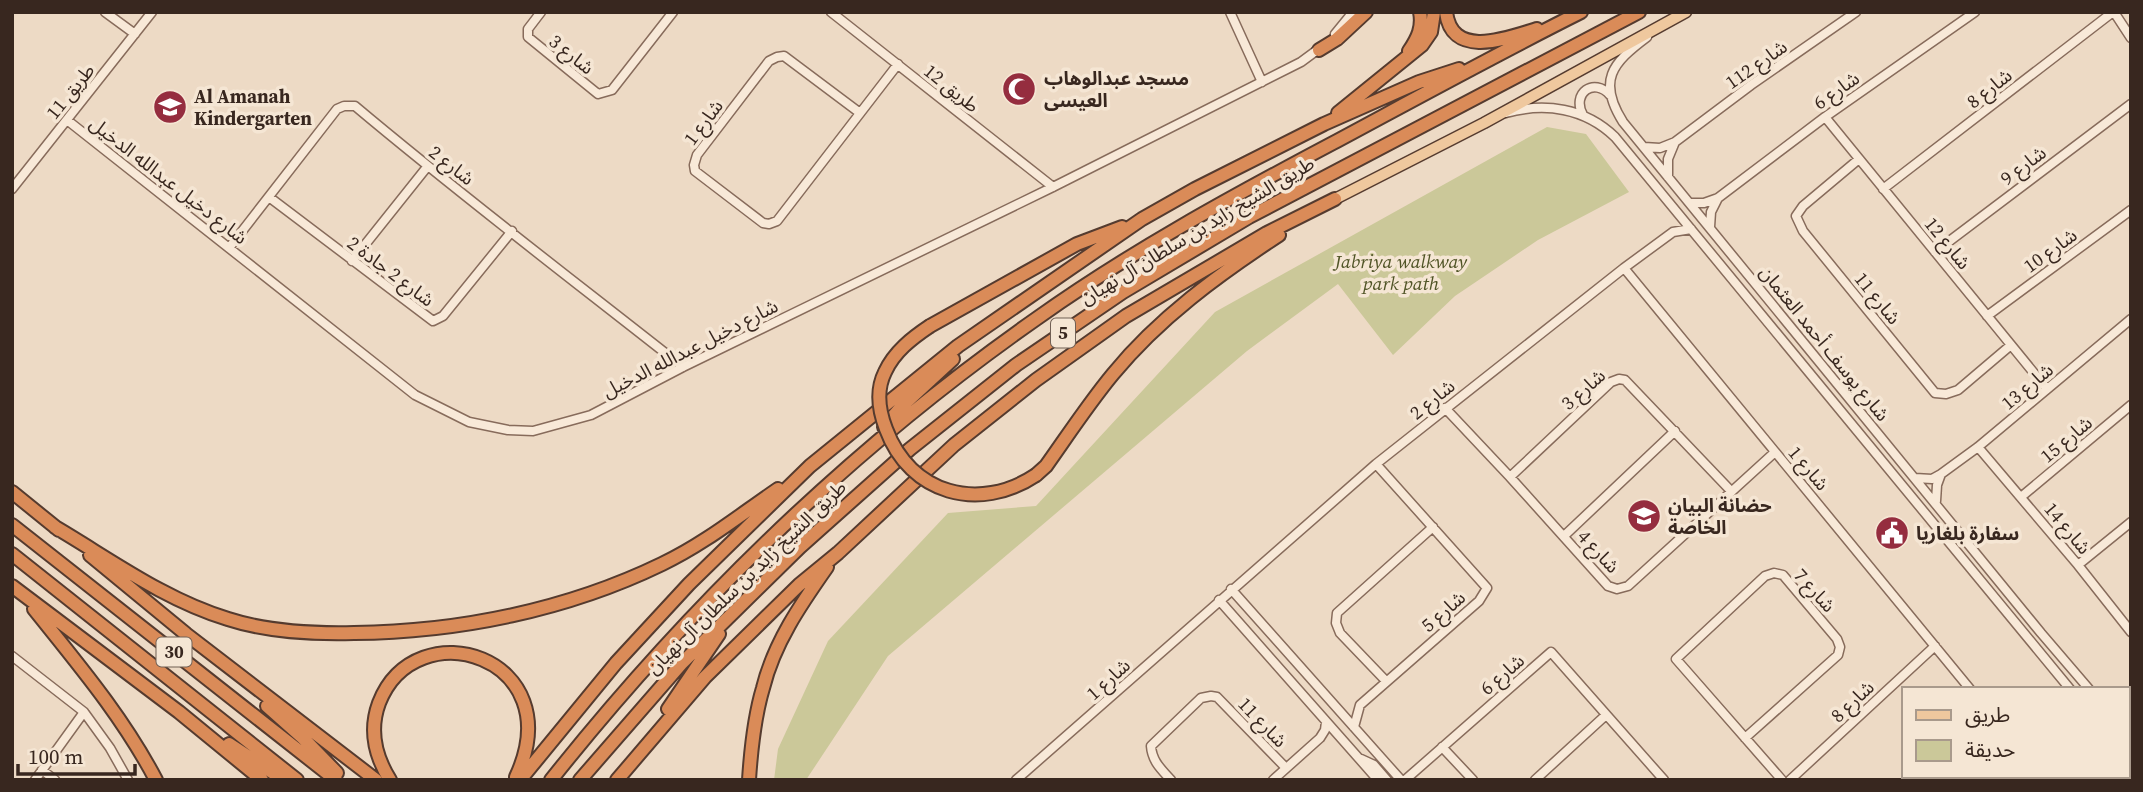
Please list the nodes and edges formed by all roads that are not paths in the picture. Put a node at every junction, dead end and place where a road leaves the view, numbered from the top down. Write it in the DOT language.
graph roads {
  1 [pos="105,12"];
  2 [pos="152,12"];
  3 [pos="541,12"];
  4 [pos="673,12"];
  5 [pos="831,12"];
  6 [pos="1230,12"];
  7 [pos="1353,12"];
  8 [pos="1366,12"];
  9 [pos="1420,12"];
  10 [pos="1434,12"];
  11 [pos="1446,12"];
  12 [pos="1639,12"];
  13 [pos="1686,12"];
  14 [pos="1856,12"];
  15 [pos="1975,12"];
  16 [pos="2113,12"];
  17 [pos="1577,14"];
  18 [pos="1673,19"];
  19 [pos="135,34"];
  20 [pos="2131,38"];
  21 [pos="1319,50"];
  22 [pos="1402,62"];
  23 [pos="1483,63"];
  24 [pos="898,64"];
  25 [pos="1262,82"];
  26 [pos="1610,95"];
  27 [pos="2131,104"];
  28 [pos="860,113"];
  29 [pos="1583,115"];
  30 [pos="1825,117"];
  31 [pos="67,120"];
  32 [pos="1484,123"];
  33 [pos="1324,124"];
  34 [pos="1675,142"];
  35 [pos="1644,147"];
  36 [pos="1859,159"];
  37 [pos="427,167"];
  38 [pos="1668,177"];
  39 [pos="1053,187"];
  40 [pos="12,189"];
  41 [pos="1884,189"];
  42 [pos="269,197"];
  43 [pos="1718,198"];
  44 [pos="1335,199"];
  45 [pos="1690,203"];
  46 [pos="2131,210"];
  47 [pos="1679,215"];
  48 [pos="1142,219"];
  49 [pos="1710,227"];
  50 [pos="1691,229"];
  51 [pos="512,231"];
  52 [pos="1674,232"];
  53 [pos="229,248"];
  54 [pos="1935,252"];
  55 [pos="352,261"];
  56 [pos="1623,268"];
  57 [pos="1987,316"];
  58 [pos="2131,319"];
  59 [pos="992,324"];
  60 [pos="2011,345"];
  61 [pos="683,368"];
  62 [pos="2047,389"];
  63 [pos="2131,405"];
  64 [pos="1445,408"];
  65 [pos="1675,431"];
  66 [pos="1978,447"];
  67 [pos="1775,452"];
  68 [pos="856,459"];
  69 [pos="1376,464"];
  70 [pos="810,466"];
  71 [pos="1941,474"];
  72 [pos="1510,477"];
  73 [pos="1916,478"];
  74 [pos="1731,491"];
  75 [pos="12,492"];
  76 [pos="2021,496"];
  77 [pos="1936,503"];
  78 [pos="2131,522"];
  79 [pos="12,525"];
  80 [pos="55,527"];
  81 [pos="1433,527"];
  82 [pos="1564,536"];
  83 [pos="838,553"];
  84 [pos="12,554"];
  85 [pos="2078,565"];
  86 [pos="1974,571"];
  87 [pos="1231,589"];
  88 [pos="16,590"];
  89 [pos="1219,600"];
  90 [pos="736,610"];
  91 [pos="2131,632"];
  92 [pos="2041,633"];
  93 [pos="186,634"];
  94 [pos="1936,646"];
  95 [pos="12,656"];
  96 [pos="2045,658"];
  97 [pos="1386,681"];
  98 [pos="1968,687"];
  99 [pos="2068,687"];
  100 [pos="2080,687"];
  101 [pos="2087,687"];
  102 [pos="1360,705"];
  103 [pos="1338,708"];
  104 [pos="84,712"];
  105 [pos="179,712"];
  106 [pos="1606,715"];
  107 [pos="1326,722"];
  108 [pos="1354,727"];
  109 [pos="1338,735"];
  110 [pos="1320,738"];
  111 [pos="1745,738"];
  112 [pos="1442,747"];
  113 [pos="634,758"];
  114 [pos="1358,758"];
  115 [pos="1286,768"];
  116 [pos="42,770"];
  117 [pos="34,780"];
  118 [pos="55,780"];
  119 [pos="128,780"];
  120 [pos="156,780"];
  121 [pos="262,780"];
  122 [pos="284,780"];
  123 [pos="297,780"];
  124 [pos="336,780"];
  125 [pos="343,780"];
  126 [pos="376,780"];
  127 [pos="390,780"];
  128 [pos="517,780"];
  129 [pos="551,780"];
  130 [pos="580,780"];
  131 [pos="617,780"];
  132 [pos="749,780"];
  133 [pos="1016,780"];
  134 [pos="1171,780"];
  135 [pos="1273,780"];
  136 [pos="1378,780"];
  137 [pos="1387,780"];
  138 [pos="1403,780"];
  139 [pos="1473,780"];
  140 [pos="1535,780"];
  141 [pos="1664,780"];
  142 [pos="1782,780"];
  143 [pos="1790,780"];
  1 -- 19 [label="street"];
  2 -- 19 [label="street, طريق 11"];
  3 -- 4 [label="street, شارع 3"];
  5 -- 24 [label="street, طريق 12"];
  6 -- 25 [label="street"];
  7 -- 21 [label="street, شارع دخيل عبدالله الدخيل"];
  8 -- 21 [label="highway"];
  9 -- 22 [label="highway"];
  10 -- 22 [label="highway"];
  11 -- 17 [label="highway"];
  12 -- 90 [label="highway, طريق الشيخ زايد بن سلطان آل نهيان / 5"];
  13 -- 18 [label="main road"];
  14 -- 34 [label="street, شارع 112"];
  15 -- 30 [label="street, شارع 6"];
  16 -- 20 [label="street"];
  16 -- 41 [label="street, شارع 8"];
  17 -- 23 [label="highway, طريق الشيخ زايد بن سلطان آل نهيان / 5"];
  18 -- 26 [label="street"];
  18 -- 32 [label="main road"];
  19 -- 31 [label="street, طريق 11"];
  21 -- 25 [label="street, شارع دخيل عبدالله الدخيل"];
  22 -- 33 [label="highway"];
  23 -- 33 [label="highway"];
  23 -- 68 [label="highway, طريق الشيخ زايد بن سلطان آل نهيان / 5"];
  24 -- 28 [label="street, شارع 1"];
  24 -- 39 [label="street, طريق 12"];
  25 -- 39 [label="street, شارع دخيل عبدالله الدخيل"];
  26 -- 29 [label="street"];
  26 -- 35 [label="street, شارع يوسف أحمد العثمان"];
  27 -- 54 [label="street, شارع 9"];
  28 -- 28 [label="street, شارع 1"];
  29 -- 32 [label="street, شارع يوسف أحمد العثمان"];
  29 -- 47 [label="street, شارع يوسف أحمد العثمان"];
  30 -- 36 [label="street, شارع 12"];
  30 -- 43 [label="street, شارع 6"];
  31 -- 40 [label="street, طريق 11"];
  31 -- 53 [label="street, شارع دخيل عبدالله الدخيل"];
  32 -- 44 [label="main road"];
  33 -- 48 [label="highway"];
  34 -- 35 [label="street, شارع 112"];
  34 -- 38 [label="street"];
  35 -- 38 [label="street, شارع يوسف أحمد العثمان"];
  36 -- 41 [label="street, شارع 12"];
  36 -- 60 [label="street, شارع 11"];
  37 -- 42 [label="street, شارع 2"];
  37 -- 51 [label="street, شارع 2"];
  37 -- 55 [label="street"];
  38 -- 45 [label="street, شارع يوسف أحمد العثمان"];
  39 -- 61 [label="street, شارع دخيل عبدالله الدخيل"];
  41 -- 54 [label="street, شارع 12"];
  42 -- 53 [label="street, شارع 2"];
  42 -- 55 [label="street, شارع 2 جادة 2"];
  43 -- 45 [label="street, شارع 6"];
  43 -- 49 [label="street"];
  44 -- 48 [label="highway, bridge"];
  44 -- 83 [label="highway"];
  45 -- 49 [label="street, شارع يوسف أحمد العثمان"];
  46 -- 57 [label="street, شارع 10"];
  47 -- 50 [label="street, شارع يوسف أحمد العثمان"];
  47 -- 52 [label="street"];
  48 -- 59 [label="highway"];
  49 -- 73 [label="street, شارع يوسف أحمد العثمان"];
  50 -- 52 [label="street, شارع 2"];
  50 -- 86 [label="street, شارع يوسف أحمد العثمان"];
  51 -- 55 [label="street, شارع 2 جادة 2"];
  51 -- 61 [label="street, شارع 2"];
  52 -- 56 [label="street, شارع 2"];
  53 -- 61 [label="street, شارع دخيل عبدالله الدخيل"];
  54 -- 57 [label="street, شارع 12"];
  56 -- 64 [label="street, شارع 2"];
  56 -- 67 [label="street, شارع 1"];
  57 -- 60 [label="street, شارع 12"];
  58 -- 62 [label="street, شارع 13"];
  59 -- 68 [label="highway"];
  59 -- 70 [label="highway"];
  60 -- 62 [label="street, شارع 12"];
  62 -- 66 [label="street, شارع 13"];
  63 -- 76 [label="street, شارع 15"];
  64 -- 69 [label="street, شارع 2"];
  64 -- 72 [label="street, شارع 4"];
  65 -- 72 [label="street, شارع 3"];
  65 -- 74 [label="street, شارع 3"];
  65 -- 82 [label="street"];
  66 -- 71 [label="street, شارع 13"];
  66 -- 76 [label="street, شارع 14"];
  67 -- 74 [label="street, شارع 4"];
  67 -- 94 [label="street, شارع 1"];
  68 -- 129 [label="highway, طريق الشيخ زايد بن سلطان آل نهيان / 5"];
  69 -- 81 [label="street, شارع 5"];
  69 -- 87 [label="street, شارع 2"];
  70 -- 80 [label="highway"];
  70 -- 128 [label="highway"];
  71 -- 73 [label="street, شارع 13"];
  71 -- 77 [label="street"];
  72 -- 82 [label="street, شارع 4"];
  73 -- 77 [label="street, شارع يوسف أحمد العثمان"];
  74 -- 82 [label="street, شارع 4"];
  75 -- 80 [label="highway"];
  76 -- 85 [label="street, شارع 14"];
  77 -- 92 [label="street, شارع يوسف أحمد العثمان"];
  78 -- 85 [label="street"];
  79 -- 124 [label="highway, 30"];
  80 -- 93 [label="highway"];
  81 -- 97 [label="street"];
  81 -- 97 [label="street, شارع 5"];
  83 -- 113 [label="highway"];
  83 -- 132 [label="highway"];
  84 -- 123 [label="highway, 30"];
  85 -- 91 [label="street, شارع 14"];
  86 -- 92 [label="street"];
  86 -- 96 [label="street, شارع يوسف أحمد العثمان"];
  87 -- 89 [label="street, شارع 2"];
  87 -- 103 [label="street"];
  88 -- 105 [label="highway"];
  88 -- 120 [label="highway"];
  89 -- 107 [label="street"];
  89 -- 133 [label="street, شارع 1"];
  90 -- 113 [label="highway"];
  90 -- 130 [label="highway, طريق الشيخ زايد بن سلطان آل نهيان / 5"];
  92 -- 101 [label="street, شارع يوسف أحمد العثمان"];
  93 -- 125 [label="highway"];
  93 -- 126 [label="highway"];
  94 -- 98 [label="street, شارع 1"];
  94 -- 143 [label="street, شارع 8"];
  95 -- 104 [label="street"];
  96 -- 99 [label="street, شارع يوسف أحمد العثمان"];
  96 -- 100 [label="street"];
  97 -- 102 [label="street, شارع 5"];
  102 -- 103 [label="street"];
  102 -- 108 [label="street"];
  103 -- 108 [label="street"];
  104 -- 116 [label="street"];
  104 -- 119 [label="street"];
  105 -- 121 [label="highway"];
  105 -- 122 [label="highway"];
  106 -- 112 [label="street, شارع 6"];
  106 -- 140 [label="street"];
  106 -- 141 [label="street, شارع 6"];
  107 -- 109 [label="street"];
  107 -- 110 [label="street, شارع 11"];
  108 -- 138 [label="street"];
  109 -- 110 [label="street, شارع 11"];
  109 -- 114 [label="street"];
  110 -- 115 [label="street, شارع 11"];
  111 -- 111 [label="street, شارع 7"];
  111 -- 142 [label="street, شارع 7"];
  112 -- 138 [label="street, شارع 6"];
  112 -- 139 [label="street"];
  113 -- 131 [label="highway"];
  114 -- 136 [label="street"];
  114 -- 137 [label="street"];
  115 -- 134 [label="street, شارع 11"];
  115 -- 135 [label="street, شارع 11"];
  116 -- 117 [label="street"];
  116 -- 118 [label="street"];
  127 -- 128 [label="highway"];
}
